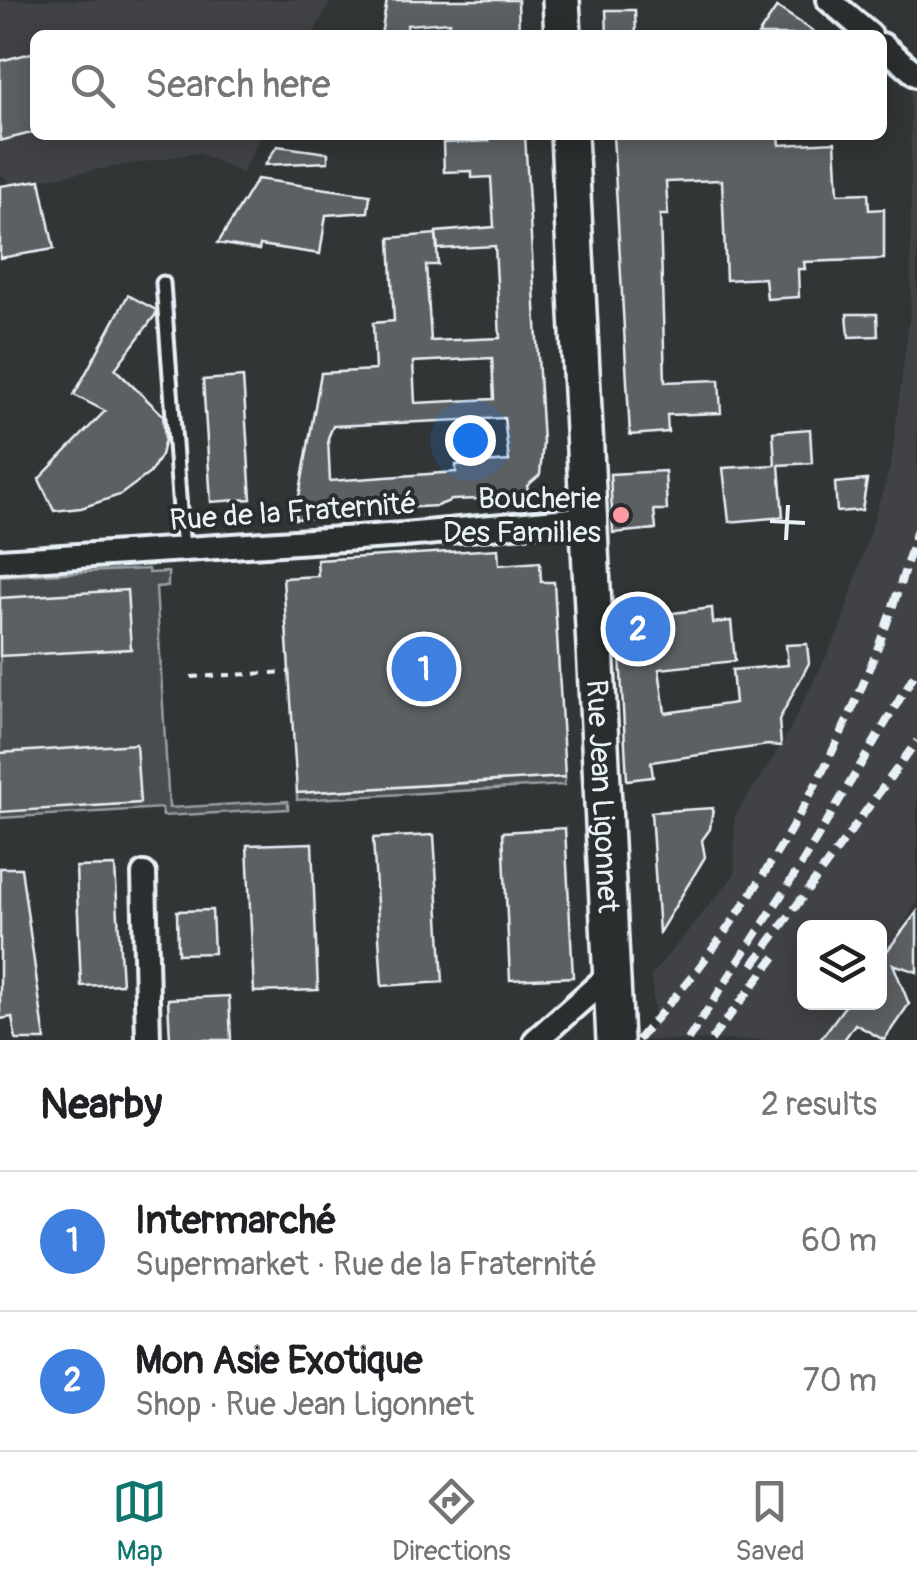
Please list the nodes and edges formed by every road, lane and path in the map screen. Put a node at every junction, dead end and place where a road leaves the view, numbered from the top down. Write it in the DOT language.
graph roads {
  1 [pos="561,0"];
  2 [pos="829,0"];
  3 [pos="563,30"];
  4 [pos="864,30"];
  5 [pos="887,49"];
  6 [pos="917,75"];
  7 [pos="569,140"];
  8 [pos="164,284"];
  9 [pos="590,518"];
  10 [pos="183,550"];
  11 [pos="0,561"];
  12 [pos="289,672"];
  13 [pos="191,677"];
  14 [pos="144,874"];
  15 [pos="612,972"];
  16 [pos="148,1040"];
  17 [pos="536,1040"];
  18 [pos="616,1040"];
  1 -- 3 [label="main road"];
  2 -- 4 [label="street"];
  5 -- 6 [label="street"];
  7 -- 9 [label="main road, Rue Jean Ligonnet"];
  8 -- 10 [label="lane"];
  9 -- 10 [label="street, Rue de la Fraternité"];
  9 -- 15 [label="main road, Rue Jean Ligonnet"];
  10 -- 11 [label="street, Rue de la Fraternité"];
  12 -- 13 [label="path"];
  14 -- 16 [label="street"];
  15 -- 17 [label="street"];
  15 -- 18 [label="main road, Rue Jean Ligonnet"];
}
